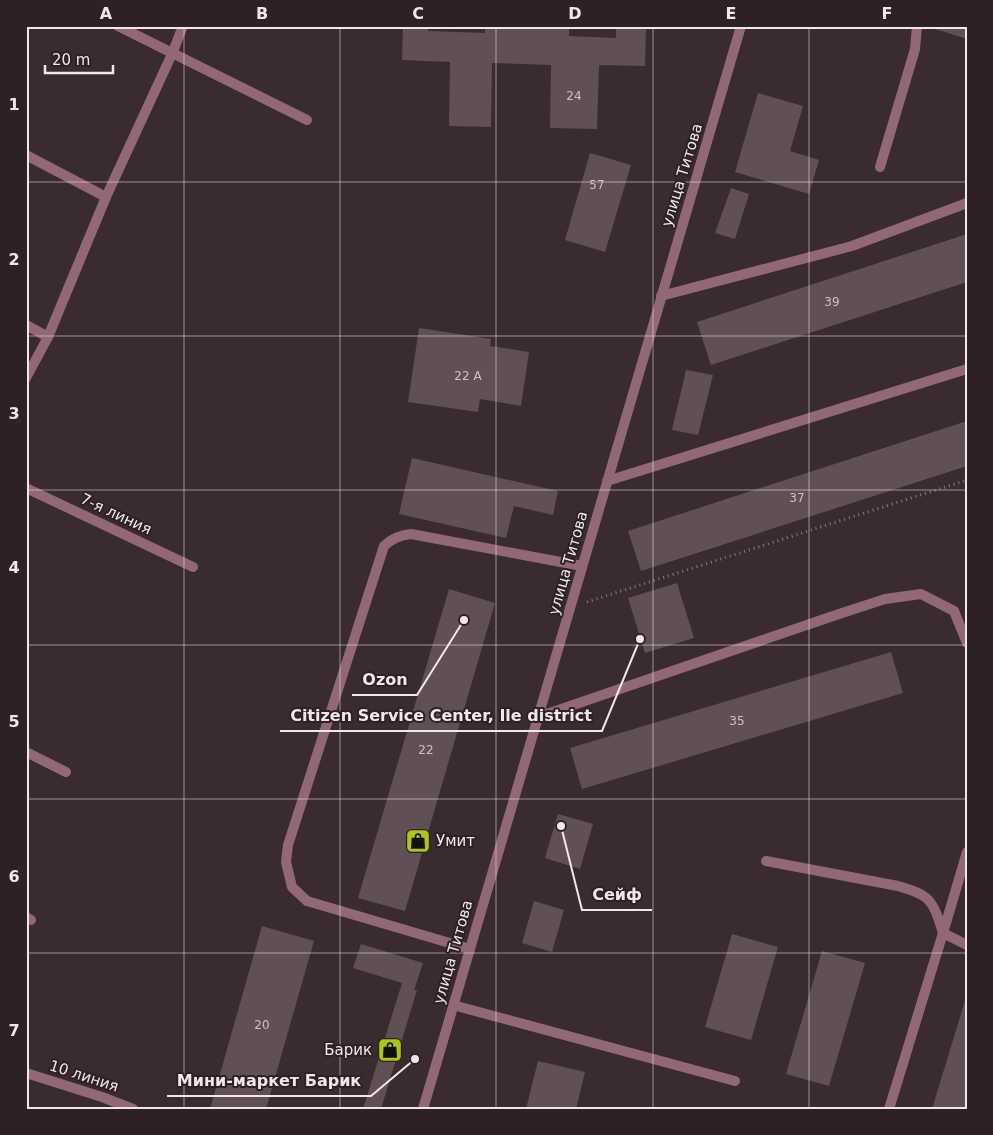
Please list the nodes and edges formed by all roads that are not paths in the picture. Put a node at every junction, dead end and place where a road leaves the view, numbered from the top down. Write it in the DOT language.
graph roads {
  1 [pos="118,26"];
  2 [pos="183,26"];
  3 [pos="741,26"];
  4 [pos="917,26"];
  5 [pos="172,54"];
  6 [pos="307,120"];
  7 [pos="26,155"];
  8 [pos="880,167"];
  9 [pos="106,198"];
  10 [pos="967,204"];
  11 [pos="661,296"];
  12 [pos="26,325"];
  13 [pos="48,337"];
  14 [pos="967,370"];
  15 [pos="26,378"];
  16 [pos="607,481"];
  17 [pos="26,488"];
  18 [pos="582,566"];
  19 [pos="193,567"];
  20 [pos="967,643"];
  21 [pos="538,718"];
  22 [pos="26,752"];
  23 [pos="66,772"];
  24 [pos="967,852"];
  25 [pos="766,861"];
  26 [pos="944,933"];
  27 [pos="967,945"];
  28 [pos="470,949"];
  29 [pos="453,1005"];
  30 [pos="26,1073"];
  31 [pos="735,1081"];
  32 [pos="133,1109"];
  33 [pos="423,1109"];
  34 [pos="889,1109"];
  1 -- 5 [label="street"];
  2 -- 5 [label="street"];
  3 -- 11 [label="street, улица Титова"];
  4 -- 8 [label="street"];
  5 -- 6 [label="street"];
  5 -- 9 [label="street"];
  7 -- 9 [label="street"];
  9 -- 13 [label="street"];
  10 -- 11 [label="street"];
  11 -- 16 [label="street, улица Титова"];
  12 -- 13 [label="street"];
  13 -- 15 [label="street"];
  14 -- 16 [label="street"];
  16 -- 18 [label="street, улица Титова"];
  17 -- 19 [label="street, 7-я линия"];
  18 -- 21 [label="street, улица Титова"];
  18 -- 28 [label="street"];
  20 -- 21 [label="street"];
  21 -- 28 [label="street, улица Титова"];
  22 -- 23 [label="street"];
  24 -- 26 [label="street"];
  25 -- 26 [label="street"];
  26 -- 27 [label="street"];
  26 -- 34 [label="street"];
  28 -- 29 [label="street, улица Титова"];
  29 -- 31 [label="street"];
  29 -- 33 [label="street, улица Титова"];
  30 -- 32 [label="street, 10 линия"];
}
